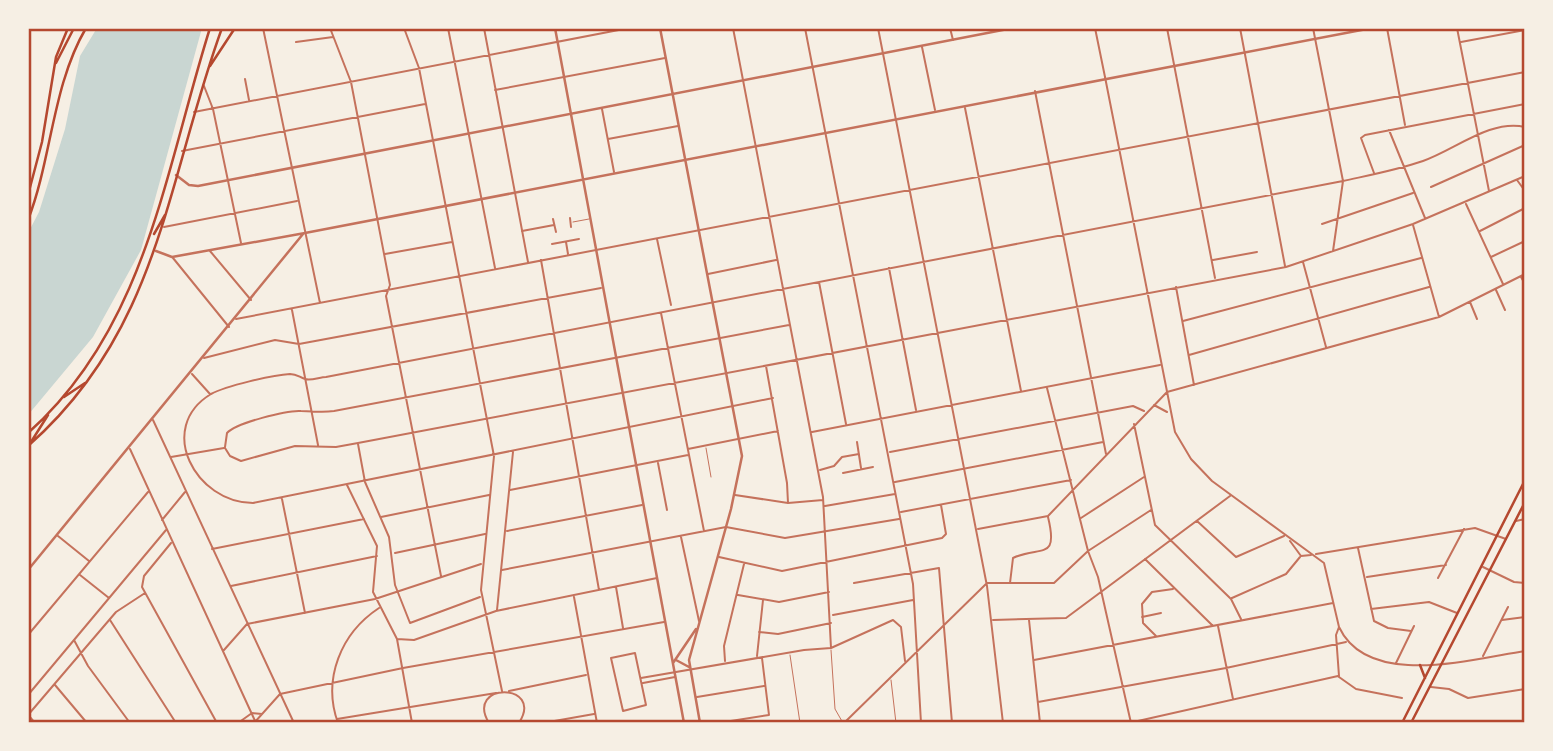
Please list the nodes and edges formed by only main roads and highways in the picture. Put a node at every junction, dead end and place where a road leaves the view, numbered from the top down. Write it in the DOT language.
graph roads {
  1 [pos="68,28"];
  2 [pos="74,28"];
  3 [pos="86,28"];
  4 [pos="210,28"];
  5 [pos="222,28"];
  6 [pos="235,28"];
  7 [pos="206,72"];
  8 [pos="52,73"];
  9 [pos="28,195"];
  10 [pos="166,213"];
  11 [pos="28,220"];
  12 [pos="150,241"];
  13 [pos="87,382"];
  14 [pos="61,399"];
  15 [pos="54,407"];
  16 [pos="28,433"];
  17 [pos="29,445"];
  18 [pos="1525,480"];
  19 [pos="1525,502"];
  20 [pos="1420,665"];
  21 [pos="1425,678"];
  22 [pos="1402,723"];
  23 [pos="1411,723"];
  1 -- 8 [label="main road"];
  2 -- 8 [label="main road"];
  3 -- 11 [label="main road"];
  4 -- 12 [label="main road"];
  5 -- 7 [label="main road"];
  6 -- 7 [label="main road"];
  7 -- 10 [label="main road"];
  8 -- 9 [label="main road"];
  10 -- 12 [label="main road"];
  10 -- 13 [label="main road"];
  12 -- 14 [label="main road"];
  13 -- 14 [label="main road"];
  13 -- 17 [label="main road"];
  14 -- 15 [label="main road"];
  15 -- 16 [label="main road"];
  15 -- 17 [label="main road"];
  18 -- 21 [label="main road"];
  19 -- 23 [label="main road"];
  20 -- 21 [label="main road"];
  21 -- 22 [label="main road"];
}
